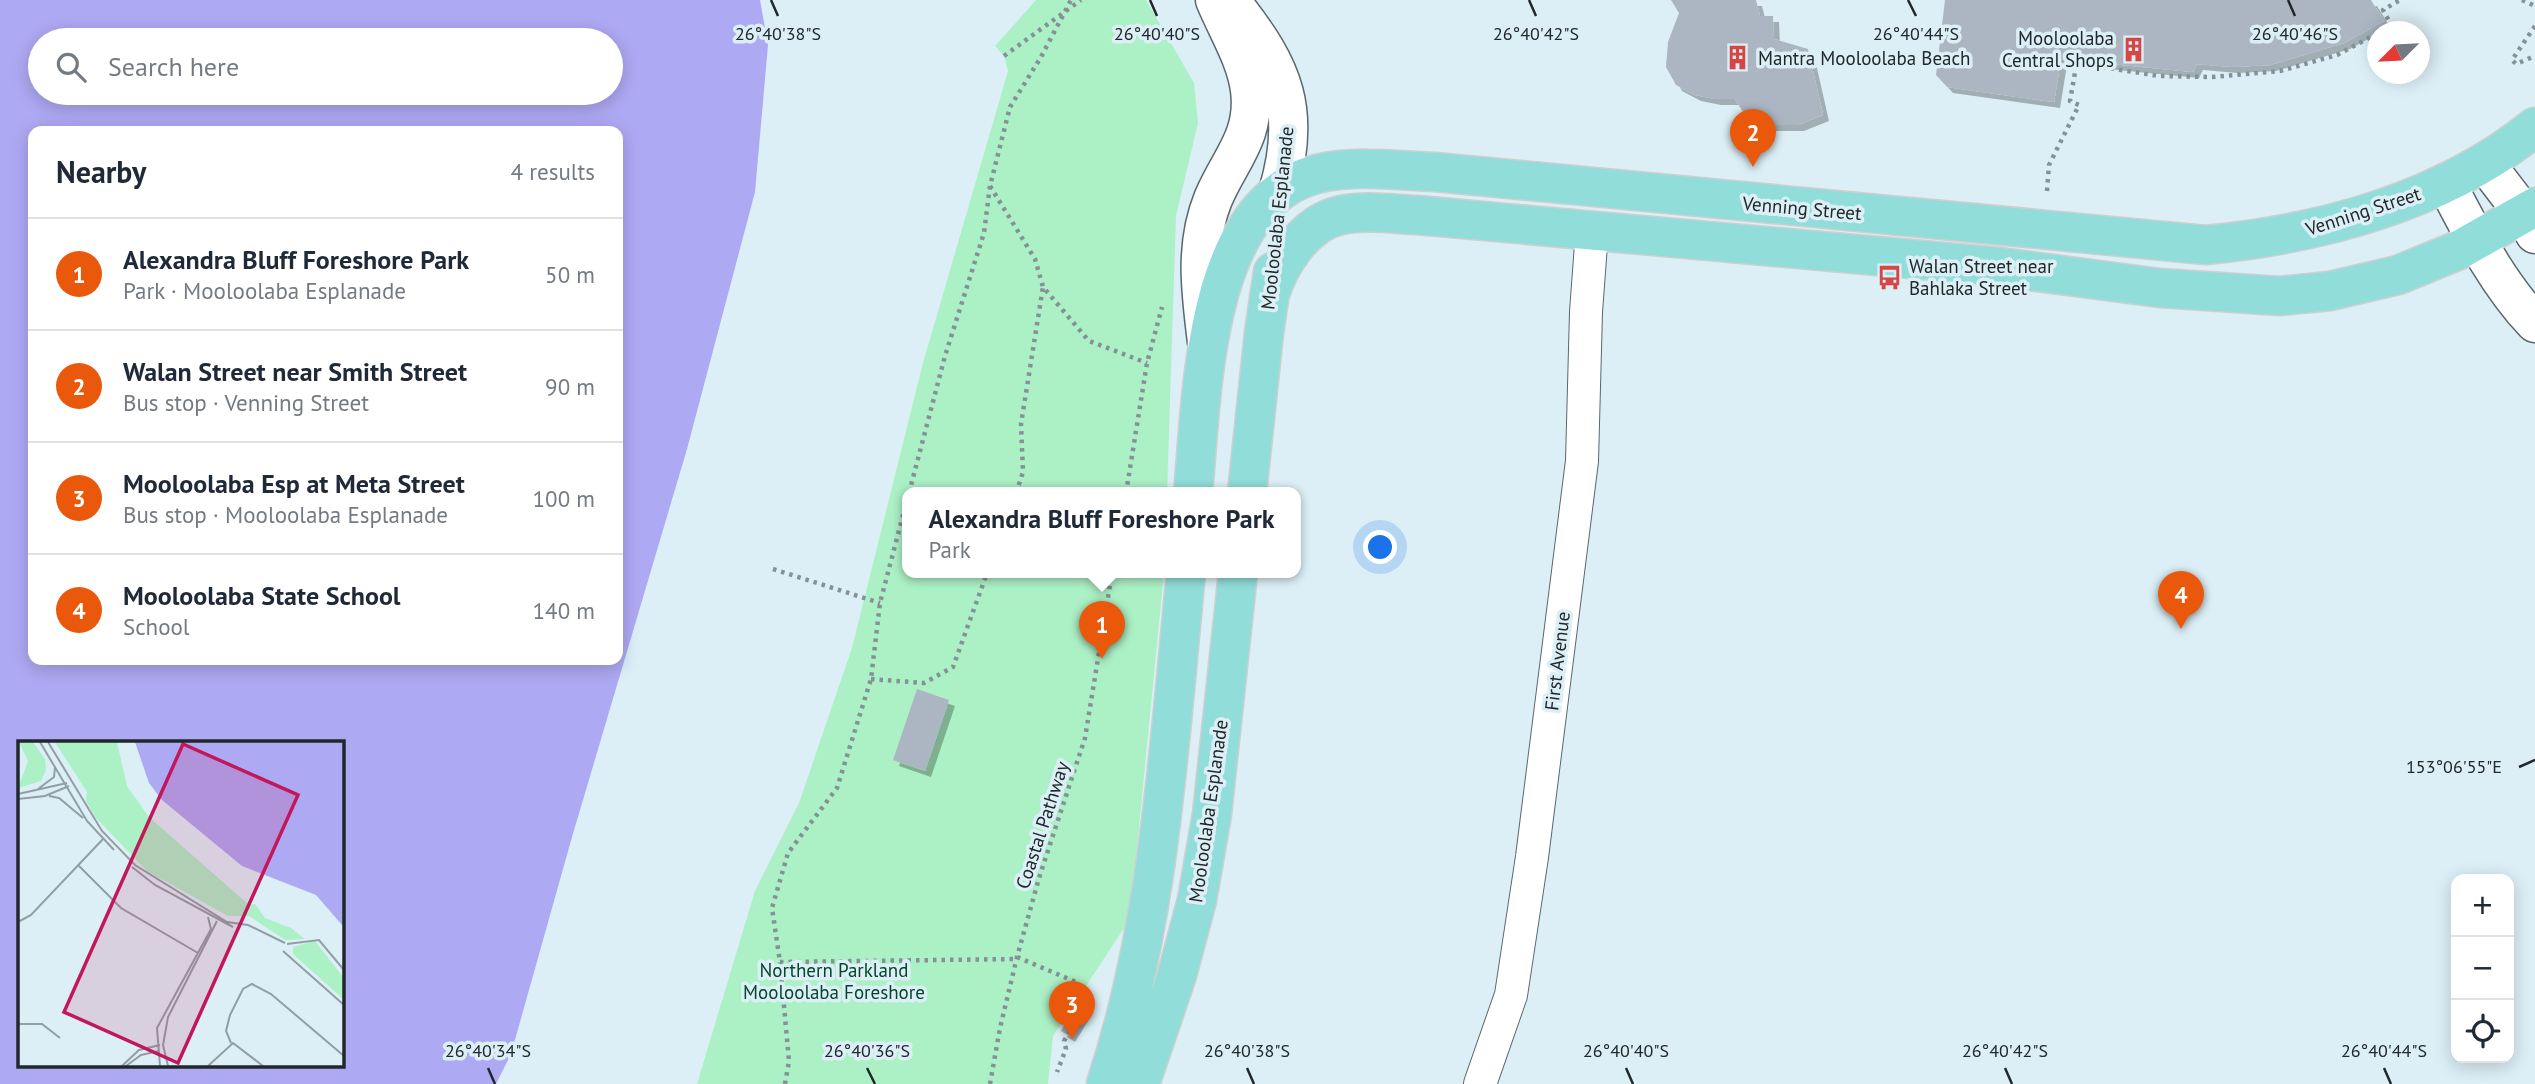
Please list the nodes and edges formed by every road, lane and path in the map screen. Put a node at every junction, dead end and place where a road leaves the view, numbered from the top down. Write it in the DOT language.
graph roads {
  1 [pos="1070,0"];
  2 [pos="1081,0"];
  3 [pos="1215,0"];
  4 [pos="1230,0"];
  5 [pos="2400,0"];
  6 [pos="2522,0"];
  7 [pos="2535,6"];
  8 [pos="1065,11"];
  9 [pos="2389,21"];
  10 [pos="2535,26"];
  11 [pos="2367,39"];
  12 [pos="1004,56"];
  13 [pos="2535,56"];
  14 [pos="2535,127"];
  15 [pos="2486,163"];
  16 [pos="2446,183"];
  17 [pos="990,186"];
  18 [pos="1278,192"];
  19 [pos="2046,199"];
  20 [pos="2531,218"];
  21 [pos="1592,230"];
  22 [pos="2476,241"];
  23 [pos="1043,287"];
  24 [pos="1269,297"];
  25 [pos="2535,323"];
  26 [pos="1207,342"];
  27 [pos="1147,363"];
  28 [pos="910,487"];
  29 [pos="1018,487"];
  30 [pos="1194,487"];
  31 [pos="1248,487"];
  32 [pos="902,517"];
  33 [pos="773,569"];
  34 [pos="984,578"];
  35 [pos="1111,578"];
  36 [pos="1185,578"];
  37 [pos="1237,578"];
  38 [pos="880,603"];
  39 [pos="871,678"];
  40 [pos="1017,958"];
  41 [pos="780,962"];
  42 [pos="1057,1073"];
  43 [pos="785,1084"];
  44 [pos="990,1084"];
  45 [pos="1106,1084"];
  46 [pos="1140,1084"];
  47 [pos="1480,1084"];
  1 -- 8 [label="path"];
  2 -- 8 [label="path"];
  3 -- 26 [label="main road, Mooloolaba Esplanade"];
  4 -- 18 [label="main road, Mooloolaba Esplanade"];
  5 -- 9 [label="path"];
  6 -- 7 [label="path"];
  8 -- 12 [label="path"];
  8 -- 17 [label="path"];
  10 -- 13 [label="path"];
  11 -- 19 [label="path"];
  14 -- 15 [label="main road, Venning Street"];
  15 -- 16 [label="main road, Venning Street"];
  15 -- 20 [label="main road"];
  16 -- 18 [label="main road, Venning Street"];
  16 -- 22 [label="main road"];
  17 -- 23 [label="path"];
  17 -- 28 [label="path"];
  18 -- 24 [label="main road, Mooloolaba Esplanade"];
  18 -- 26 [label="main road, Venning Street"];
  20 -- 22 [label="main road"];
  21 -- 22 [label="main road"];
  21 -- 24 [label="main road"];
  21 -- 47 [label="street, First Avenue"];
  22 -- 25 [label="main road"];
  23 -- 27 [label="path"];
  23 -- 29 [label="path"];
  24 -- 31 [label="main road, Mooloolaba Esplanade"];
  26 -- 30 [label="main road, Mooloolaba Esplanade"];
  32 -- 38 [label="path"];
  33 -- 38 [label="path"];
  34 -- 39 [label="path"];
  35 -- 40 [label="path, Coastal Pathway"];
  36 -- 45 [label="main road"];
  37 -- 46 [label="main road, Mooloolaba Esplanade"];
  38 -- 39 [label="path"];
  39 -- 41 [label="path"];
  40 -- 41 [label="path"];
  40 -- 42 [label="path"];
  40 -- 44 [label="path, Coastal Pathway"];
  41 -- 43 [label="path"];
}
